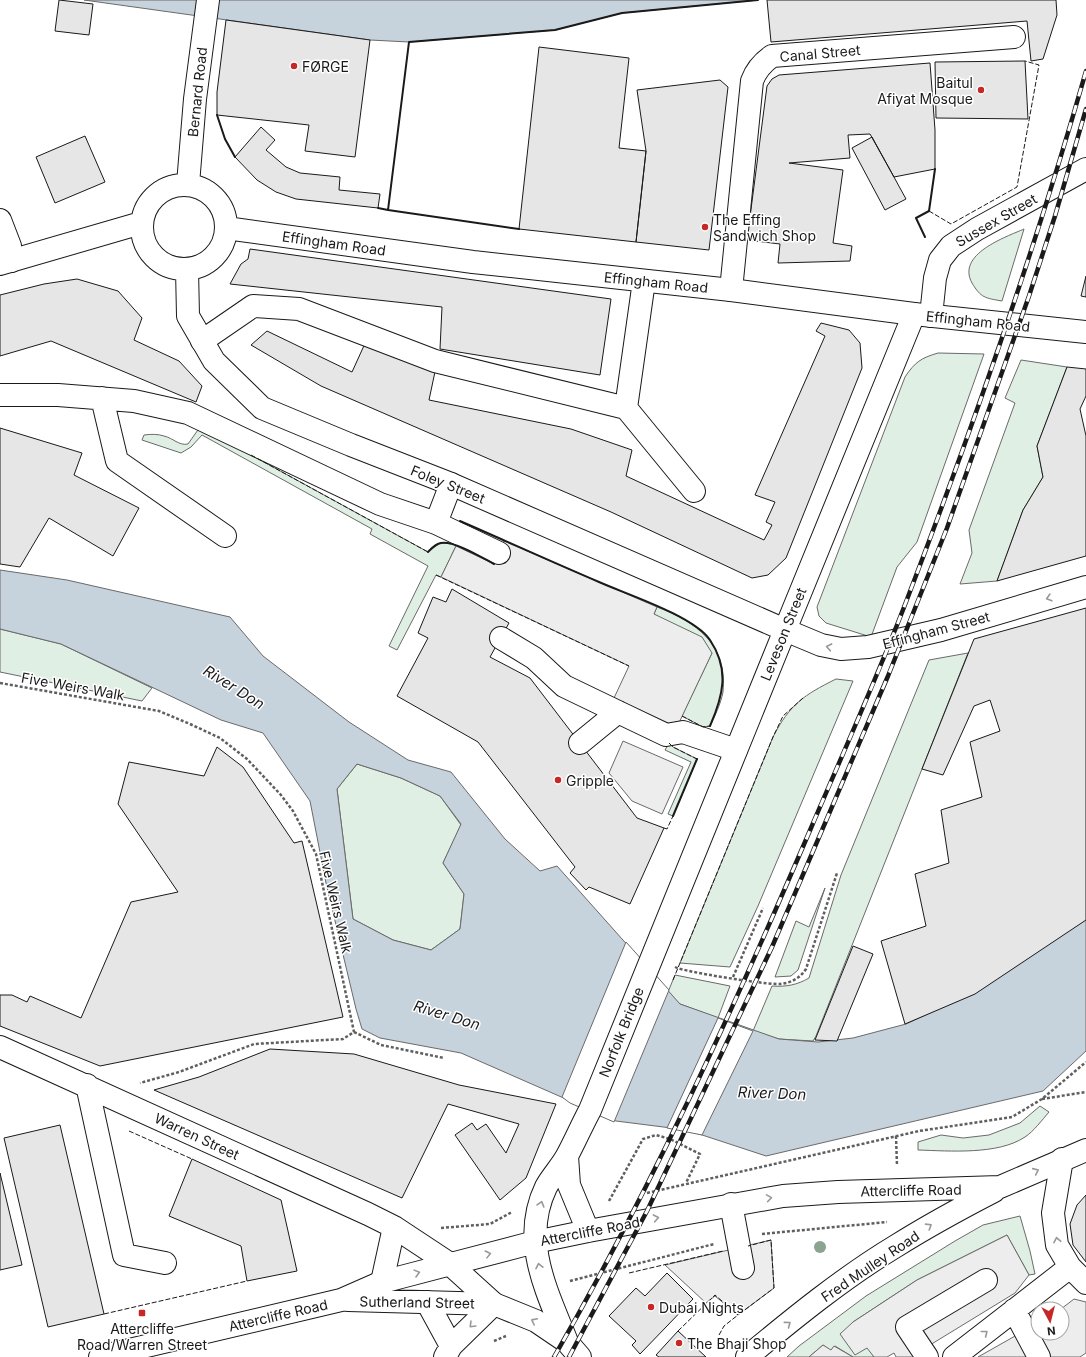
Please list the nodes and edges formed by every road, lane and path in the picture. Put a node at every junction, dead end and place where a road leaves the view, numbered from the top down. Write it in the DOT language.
graph roads {
  1 [pos="207,8"];
  2 [pos="1014,37"];
  3 [pos="1086,169"];
  4 [pos="188,184"];
  5 [pos="0,220"];
  6 [pos="141,223"];
  7 [pos="226,228"];
  8 [pos="6,262"];
  9 [pos="187,269"];
  10 [pos="644,281"];
  11 [pos="731,290"];
  12 [pos="923,315"];
  13 [pos="1086,332"];
  14 [pos="202,341"];
  15 [pos="0,395"];
  16 [pos="102,398"];
  17 [pos="626,408"];
  18 [pos="451,484"];
  19 [pos="694,491"];
  20 [pos="436,523"];
  21 [pos="225,536"];
  22 [pos="499,553"];
  23 [pos="1086,587"];
  24 [pos="785,630"];
  25 [pos="501,638"];
  26 [pos="0,683"];
  27 [pos="618,712"];
  28 [pos="580,743"];
  29 [pos="736,750"];
  30 [pos="837,873"];
  31 [pos="763,908"];
  32 [pos="652,954"];
  33 [pos="733,978"];
  34 [pos="354,1032"];
  35 [pos="0,1047"];
  36 [pos="444,1058"];
  37 [pos="1086,1062"];
  38 [pos="87,1085"];
  39 [pos="1086,1092"];
  40 [pos="117,1099"];
  41 [pos="1042,1099"];
  42 [pos="1086,1150"];
  43 [pos="567,1156"];
  44 [pos="1062,1159"];
  45 [pos="1000,1187"];
  46 [pos="576,1203"];
  47 [pos="541,1204"];
  48 [pos="731,1204"];
  49 [pos="890,1221"];
  50 [pos="394,1227"];
  51 [pos="438,1228"];
  52 [pos="588,1231"];
  53 [pos="738,1238"];
  54 [pos="535,1242"];
  55 [pos="165,1263"];
  56 [pos="450,1264"];
  57 [pos="1070,1266"];
  58 [pos="743,1268"];
  59 [pos="986,1280"];
  60 [pos="382,1282"];
  61 [pos="1086,1283"];
  62 [pos="545,1288"];
  63 [pos="341,1300"];
  64 [pos="427,1302"];
  65 [pos="494,1304"];
  66 [pos="1014,1310"];
  67 [pos="521,1314"];
  68 [pos="488,1343"];
  69 [pos="573,1350"];
  70 [pos="448,1352"];
  71 [pos="100,1357"];
  72 [pos="747,1357"];
  73 [pos="927,1357"];
  74 [pos="954,1357"];
  75 [pos="1039,1357"];
  1 -- 4 [label="main road, Bernard Road"];
  2 -- 11 [label="main road, Canal Street"];
  3 -- 12 [label="main road, Sussex Street"];
  4 -- 6 [label="main road"];
  4 -- 7 [label="main road"];
  5 -- 8 [label="main road"];
  6 -- 8 [label="main road"];
  6 -- 9 [label="main road"];
  7 -- 9 [label="main road"];
  7 -- 10 [label="main road, Effingham Road"];
  9 -- 14 [label="main road, Foley Street"];
  10 -- 11 [label="main road, Effingham Road"];
  10 -- 17 [label="main road"];
  11 -- 12 [label="main road, Effingham Road"];
  12 -- 13 [label="main road, Effingham Road"];
  12 -- 24 [label="main road, Leveson Street"];
  14 -- 17 [label="main road"];
  14 -- 18 [label="main road, Foley Street"];
  15 -- 16 [label="main road"];
  16 -- 20 [label="main road"];
  16 -- 21 [label="main road"];
  17 -- 19 [label="main road"];
  18 -- 20 [label="main road"];
  18 -- 24 [label="main road, Foley Street"];
  20 -- 22 [label="main road"];
  23 -- 24 [label="main road, Effingham Street, one-way"];
  24 -- 29 [label="main road, Leveson Street"];
  25 -- 27 [label="main road"];
  26 -- 34 [label="path, Five Weirs Walk"];
  27 -- 28 [label="main road"];
  27 -- 29 [label="main road"];
  29 -- 32 [label="main road, Leveson Street"];
  30 -- 33 [label="path"];
  31 -- 33 [label="path"];
  32 -- 33 [label="path"];
  32 -- 43 [label="main road, Norfolk Bridge"];
  34 -- 36 [label="path"];
  34 -- 40 [label="path"];
  35 -- 38 [label="main road, Warren Street"];
  37 -- 41 [label="path"];
  38 -- 40 [label="main road, Warren Street"];
  38 -- 55 [label="main road"];
  39 -- 41 [label="path"];
  40 -- 50 [label="main road, Warren Street"];
  41 -- 46 [label="path"];
  42 -- 44 [label="main road, Attercliffe Road"];
  43 -- 46 [label="main road"];
  47 -- 43 [label="main road, one-way"];
  45 -- 44 [label="main road, Attercliffe Road, one-way"];
  57 -- 44 [label="main road, one-way"];
  48 -- 45 [label="main road, Attercliffe Road, one-way"];
  72 -- 45 [label="main road, Fred Mulley Road, one-way"];
  46 -- 52 [label="main road"];
  47 -- 51 [label="path"];
  47 -- 54 [label="main road"];
  52 -- 48 [label="main road, Attercliffe Road, one-way"];
  48 -- 53 [label="main road"];
  49 -- 53 [label="path"];
  50 -- 56 [label="main road, Warren Street"];
  50 -- 60 [label="main road"];
  52 -- 54 [label="main road, Attercliffe Road"];
  53 -- 58 [label="main road"];
  53 -- 62 [label="path"];
  56 -- 54 [label="main road, Attercliffe Road, one-way"];
  62 -- 54 [label="main road, Sutherland Street, one-way"];
  60 -- 56 [label="main road, Attercliffe Road, one-way"];
  56 -- 65 [label="main road, Sutherland Street"];
  57 -- 61 [label="main road"];
  57 -- 66 [label="main road"];
  59 -- 73 [label="main road"];
  60 -- 63 [label="main road, Attercliffe Road"];
  62 -- 69 [label="main road, Sutherland Street"];
  63 -- 64 [label="main road, Sutherland Street"];
  63 -- 71 [label="main road, Attercliffe Road"];
  64 -- 65 [label="main road, Sutherland Street"];
  64 -- 70 [label="main road"];
  65 -- 67 [label="main road, Sutherland Street"];
  65 -- 70 [label="main road, one-way"];
  74 -- 66 [label="main road, one-way"];
  66 -- 75 [label="main road"];
  67 -- 68 [label="path"];
  69 -- 67 [label="main road, Sutherland Street, one-way"];
}
